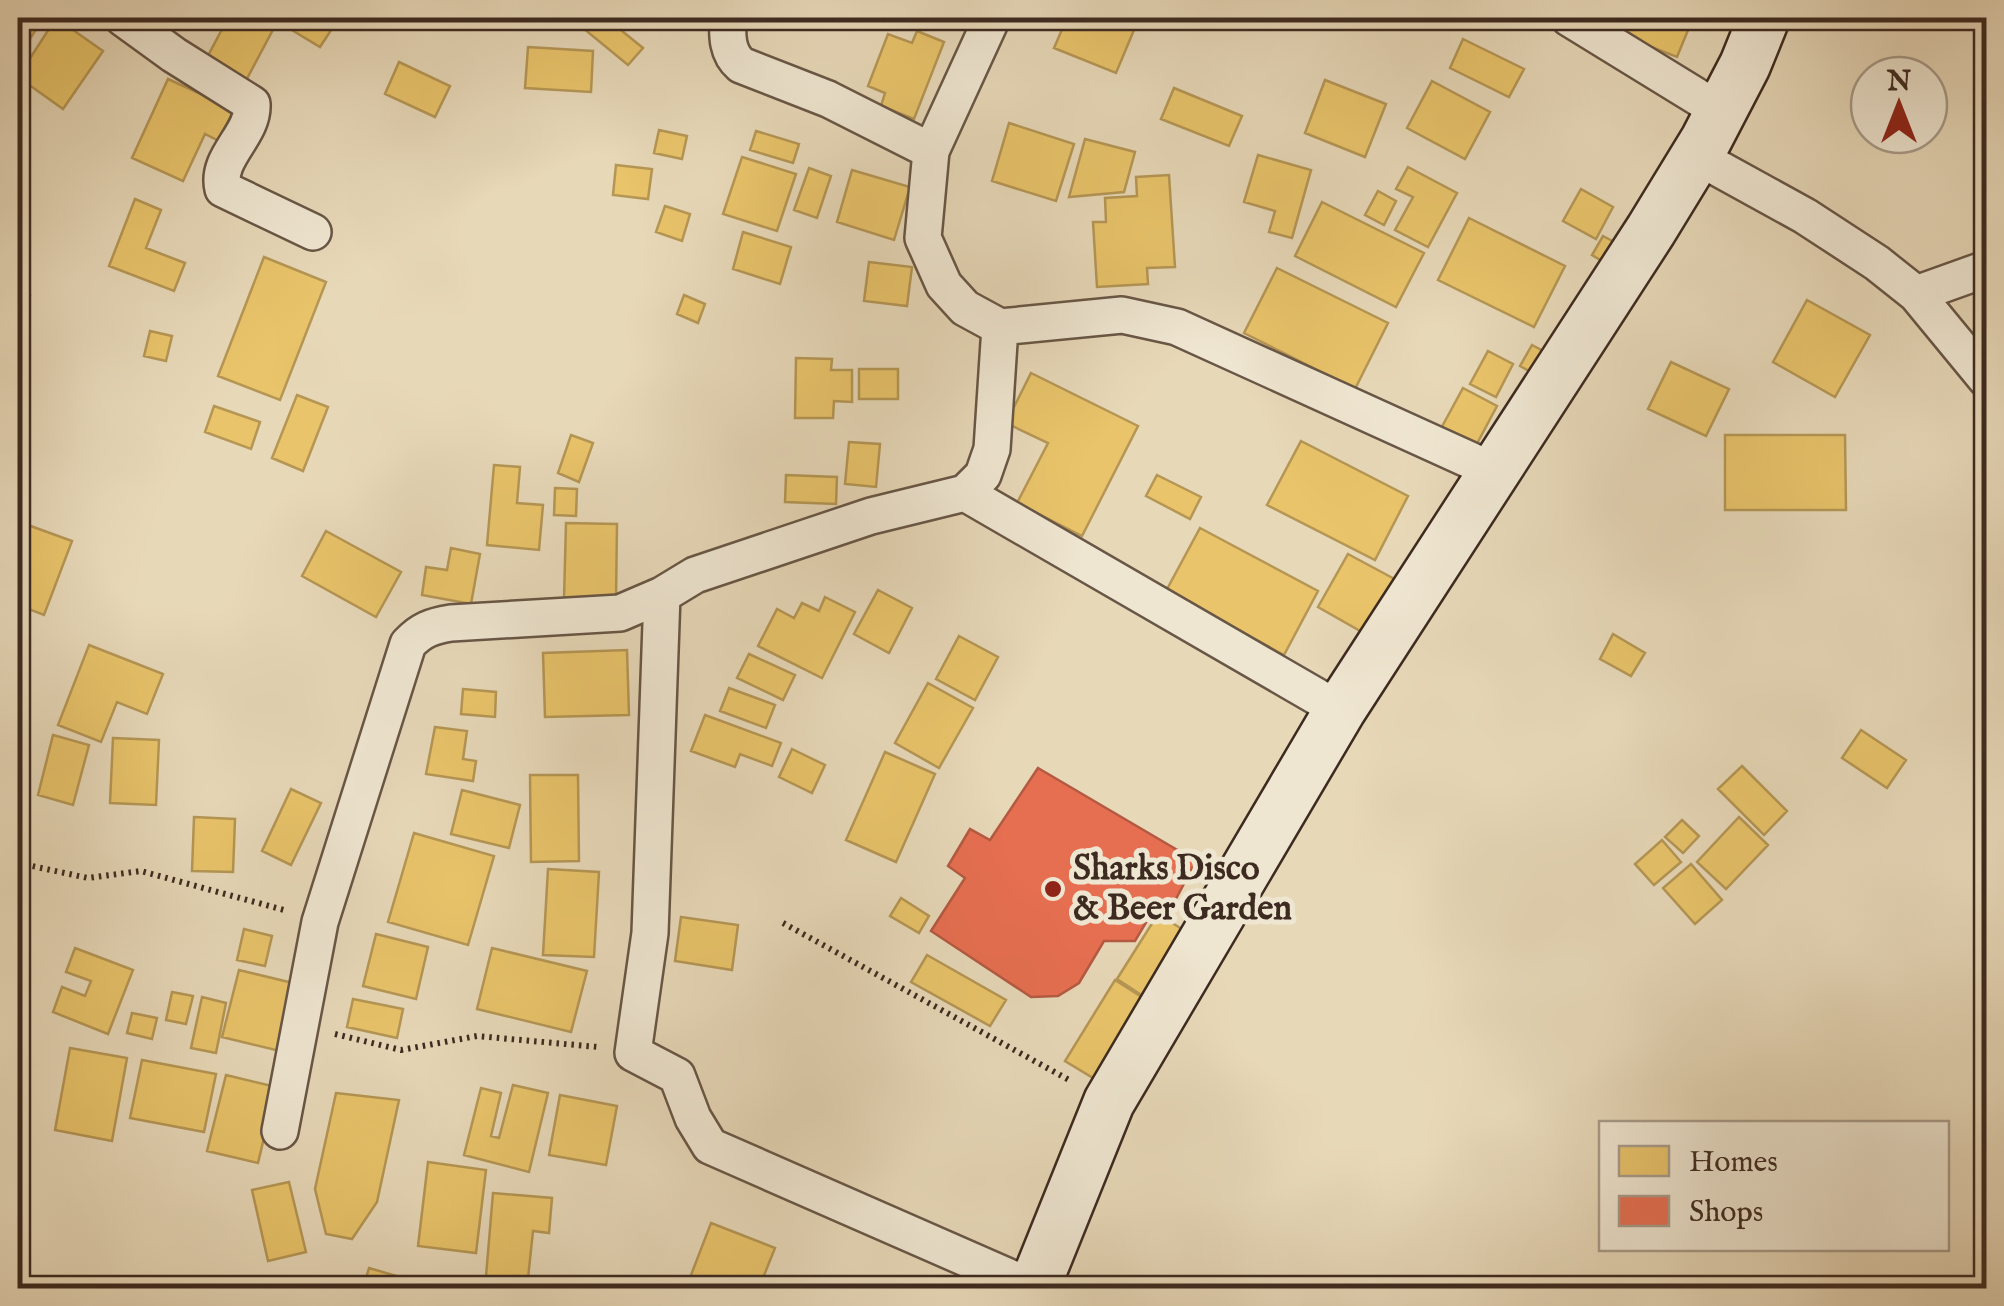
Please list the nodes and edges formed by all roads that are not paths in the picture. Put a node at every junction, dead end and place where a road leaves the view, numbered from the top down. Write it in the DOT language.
graph roads {
  1 [pos="123,18"];
  2 [pos="728,18"];
  3 [pos="992,18"];
  4 [pos="1570,18"];
  5 [pos="1764,18"];
  6 [pos="1722,112"];
  7 [pos="931,151"];
  8 [pos="1696,156"];
  9 [pos="313,232"];
  10 [pos="1986,269"];
  11 [pos="1916,294"];
  12 [pos="1000,327"];
  13 [pos="1986,379"];
  14 [pos="1494,472"];
  15 [pos="965,493"];
  16 [pos="662,595"];
  17 [pos="1340,710"];
  18 [pos="280,1131"];
  19 [pos="1034,1288"];
  1 -- 9 [label="street"];
  2 -- 7 [label="street"];
  3 -- 7 [label="street"];
  4 -- 6 [label="street"];
  5 -- 6 [label="street"];
  6 -- 8 [label="street"];
  7 -- 12 [label="street"];
  8 -- 11 [label="street"];
  8 -- 14 [label="street"];
  10 -- 11 [label="street"];
  11 -- 13 [label="street"];
  12 -- 14 [label="street"];
  12 -- 15 [label="street"];
  14 -- 17 [label="street"];
  15 -- 16 [label="street"];
  15 -- 17 [label="street"];
  16 -- 18 [label="street"];
  16 -- 19 [label="street"];
  17 -- 19 [label="street"];
}
